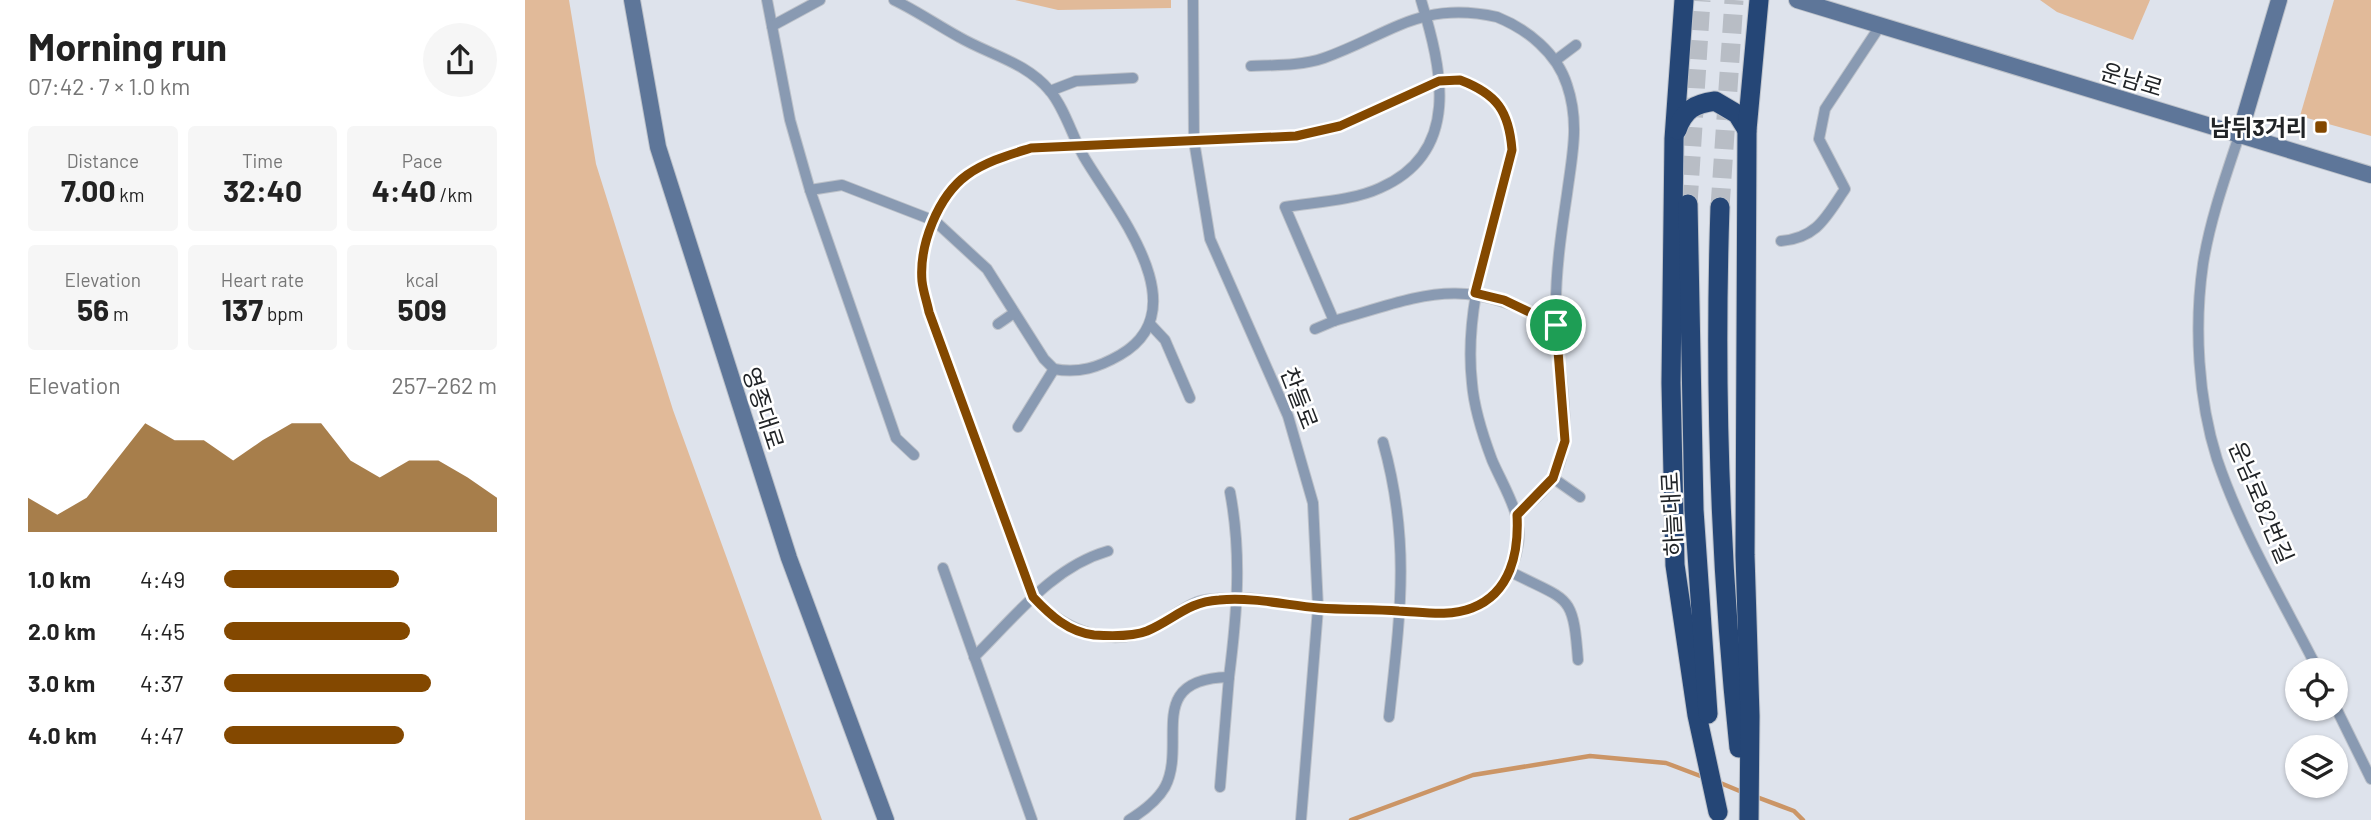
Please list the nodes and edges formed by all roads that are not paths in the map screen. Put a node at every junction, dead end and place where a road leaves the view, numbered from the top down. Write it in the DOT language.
graph roads {
  1 [pos="632,0"];
  2 [pos="767,0"];
  3 [pos="820,0"];
  4 [pos="894,0"];
  5 [pos="1193,0"];
  6 [pos="1684,0"];
  7 [pos="1759,0"];
  8 [pos="1797,0"];
  9 [pos="2279,0"];
  10 [pos="1422,5"];
  11 [pos="772,26"];
  12 [pos="1880,26"];
  13 [pos="1576,46"];
  14 [pos="1556,60"];
  15 [pos="1251,66"];
  16 [pos="1133,78"];
  17 [pos="1439,81"];
  18 [pos="1050,91"];
  19 [pos="1747,130"];
  20 [pos="2239,136"];
  21 [pos="1674,139"];
  22 [pos="1195,141"];
  23 [pos="1077,146"];
  24 [pos="2371,175"];
  25 [pos="810,190"];
  26 [pos="1688,204"];
  27 [pos="1720,207"];
  28 [pos="935,221"];
  29 [pos="1781,241"];
  30 [pos="1475,293"];
  31 [pos="1014,313"];
  32 [pos="1334,321"];
  33 [pos="997,324"];
  34 [pos="1150,324"];
  35 [pos="1556,325"];
  36 [pos="1315,329"];
  37 [pos="1054,369"];
  38 [pos="1190,398"];
  39 [pos="1018,427"];
  40 [pos="1383,442"];
  41 [pos="914,455"];
  42 [pos="1553,478"];
  43 [pos="1230,492"];
  44 [pos="1580,497"];
  45 [pos="1517,515"];
  46 [pos="1108,551"];
  47 [pos="943,568"];
  48 [pos="1511,572"];
  49 [pos="1033,597"];
  50 [pos="1238,598"];
  51 [pos="1318,608"];
  52 [pos="1400,611"];
  53 [pos="974,657"];
  54 [pos="2312,658"];
  55 [pos="1578,660"];
  56 [pos="1229,677"];
  57 [pos="1389,717"];
  58 [pos="2342,721"];
  59 [pos="1704,727"];
  60 [pos="1744,738"];
  61 [pos="2371,779"];
  62 [pos="1220,787"];
  63 [pos="1718,816"];
  64 [pos="886,820"];
  65 [pos="1032,820"];
  66 [pos="1129,820"];
  67 [pos="1301,820"];
  68 [pos="1748,820"];
  1 -- 64 [label="street, 영종대로"];
  2 -- 11 [label="street"];
  3 -- 11 [label="street"];
  4 -- 18 [label="street"];
  5 -- 22 [label="street, 찬들로"];
  6 -- 21 [label="highway"];
  7 -- 19 [label="highway"];
  8 -- 12 [label="street, 운남로"];
  9 -- 20 [label="street"];
  10 -- 14 [label="street"];
  10 -- 15 [label="street"];
  10 -- 17 [label="street"];
  11 -- 25 [label="street"];
  12 -- 20 [label="street, 운남로"];
  12 -- 29 [label="street"];
  13 -- 14 [label="street"];
  14 -- 35 [label="street"];
  16 -- 18 [label="street"];
  17 -- 22 [label="street"];
  17 -- 30 [label="street"];
  17 -- 32 [label="street"];
  18 -- 23 [label="street"];
  19 -- 21 [label="highway"];
  19 -- 60 [label="highway"];
  20 -- 24 [label="street, 운남로"];
  20 -- 54 [label="street, 운남로82번길"];
  21 -- 59 [label="highway"];
  22 -- 23 [label="street"];
  22 -- 51 [label="street, 찬들로"];
  23 -- 28 [label="street"];
  23 -- 34 [label="street"];
  25 -- 28 [label="street"];
  25 -- 41 [label="street"];
  26 -- 59 [label="highway, 하늘대로"];
  27 -- 60 [label="highway"];
  28 -- 31 [label="street"];
  28 -- 49 [label="street"];
  30 -- 32 [label="street"];
  30 -- 35 [label="street"];
  30 -- 45 [label="street"];
  31 -- 33 [label="street"];
  31 -- 37 [label="street"];
  32 -- 36 [label="street"];
  34 -- 37 [label="street"];
  34 -- 38 [label="street"];
  35 -- 42 [label="street"];
  37 -- 39 [label="street"];
  40 -- 52 [label="street"];
  42 -- 44 [label="street"];
  42 -- 45 [label="street"];
  43 -- 50 [label="street"];
  45 -- 48 [label="street"];
  46 -- 49 [label="street"];
  47 -- 53 [label="street"];
  48 -- 52 [label="street"];
  48 -- 55 [label="street"];
  49 -- 50 [label="street"];
  49 -- 53 [label="street"];
  50 -- 51 [label="street"];
  50 -- 56 [label="street"];
  51 -- 52 [label="street"];
  51 -- 67 [label="street, 찬들로"];
  52 -- 57 [label="street"];
  53 -- 65 [label="street"];
  56 -- 62 [label="street"];
  56 -- 66 [label="street"];
  58 -- 61 [label="street"];
  59 -- 63 [label="highway"];
  60 -- 68 [label="highway"];
}
